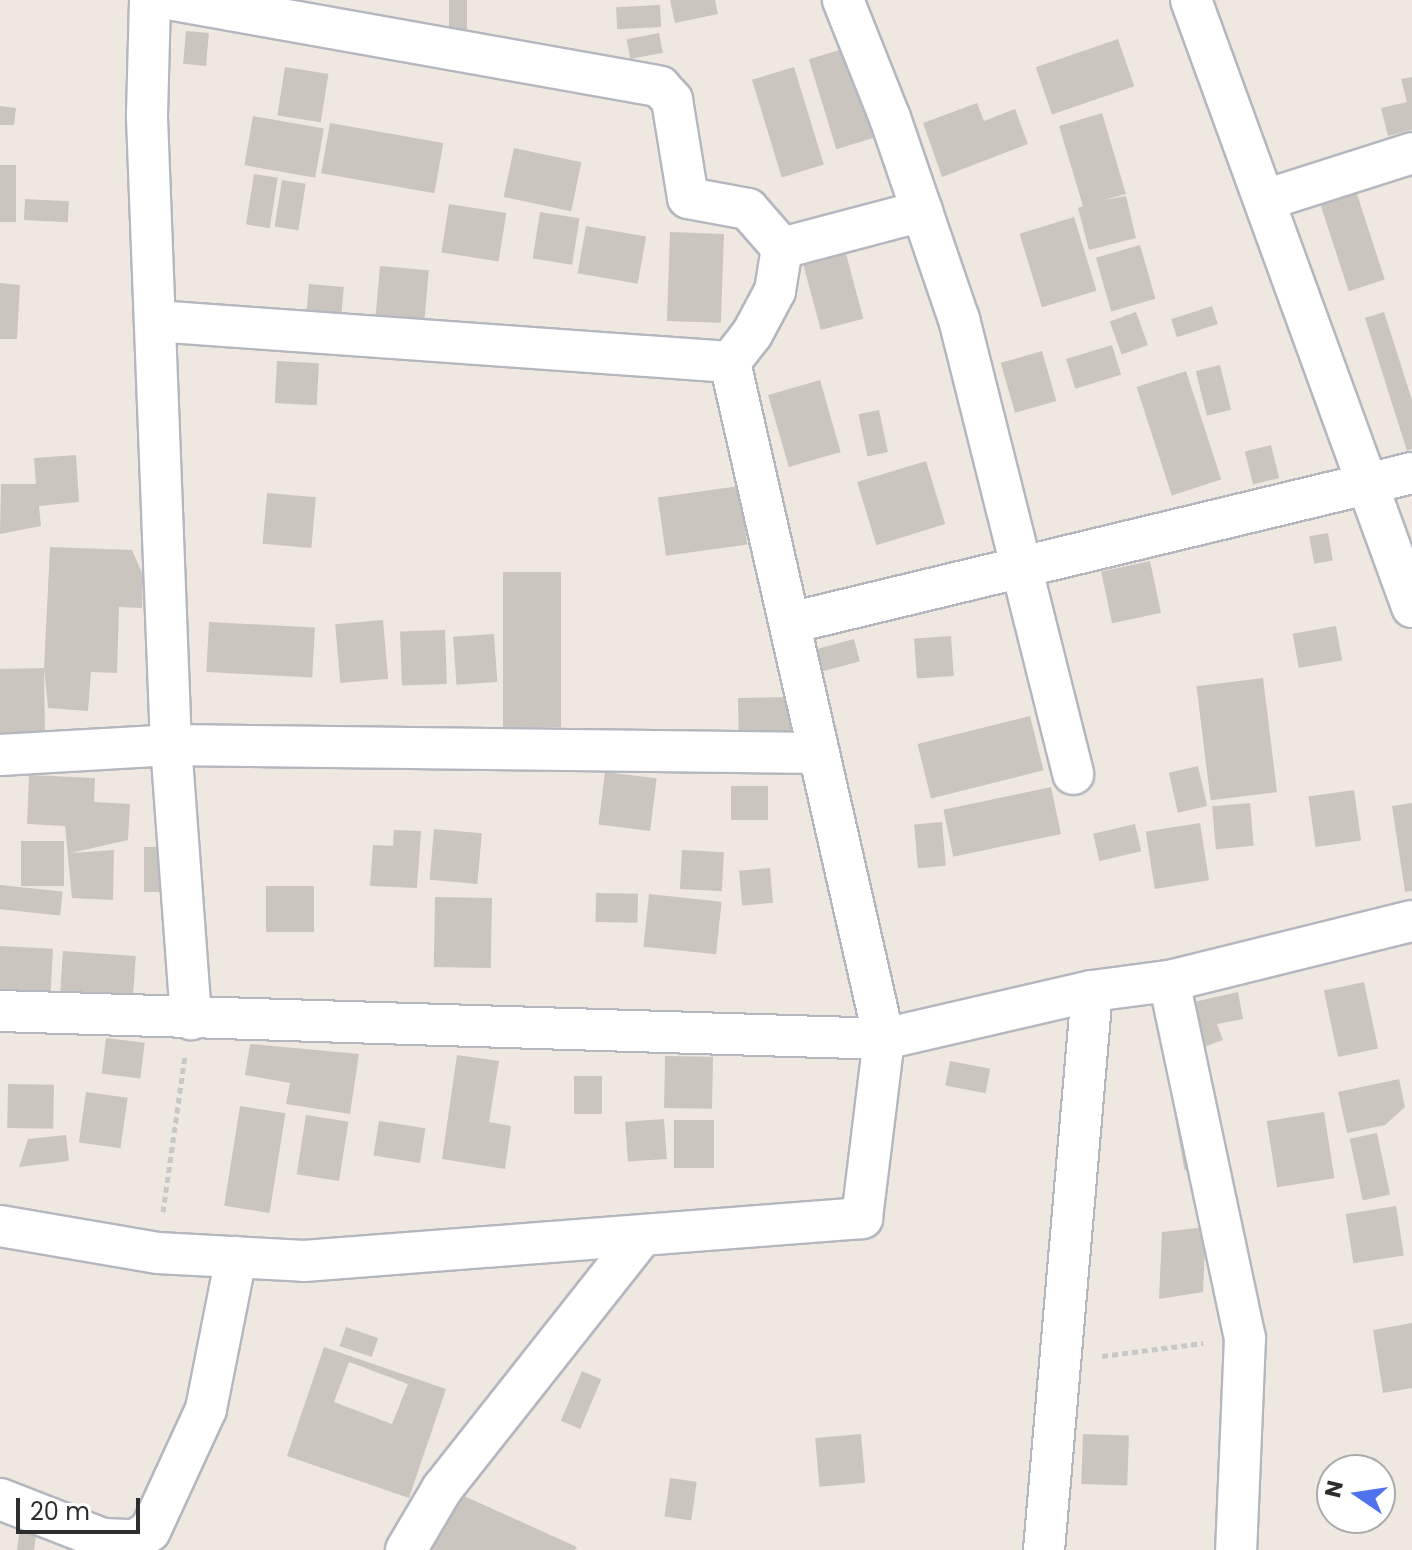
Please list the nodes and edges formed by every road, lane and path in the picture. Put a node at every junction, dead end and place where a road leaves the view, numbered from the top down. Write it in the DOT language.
graph roads {
  1 [pos="150,0"];
  2 [pos="174,0"];
  3 [pos="843,0"];
  4 [pos="1191,0"];
  5 [pos="1412,153"];
  6 [pos="1265,200"];
  7 [pos="922,211"];
  8 [pos="782,248"];
  9 [pos="155,321"];
  10 [pos="730,362"];
  11 [pos="1412,473"];
  12 [pos="1371,482"];
  13 [pos="1022,567"];
  14 [pos="1412,607"];
  15 [pos="790,623"];
  16 [pos="171,745"];
  17 [pos="819,753"];
  18 [pos="0,755"];
  19 [pos="1073,774"];
  20 [pos="1412,921"];
  21 [pos="1169,981"];
  22 [pos="1092,991"];
  23 [pos="0,1011"];
  24 [pos="191,1019"];
  25 [pos="884,1039"];
  26 [pos="0,1226"];
  27 [pos="640,1238"];
  28 [pos="158,1253"];
  29 [pos="236,1257"];
  30 [pos="1245,1338"];
  31 [pos="1061,1362"];
  32 [pos="0,1499"];
  33 [pos="406,1550"];
  34 [pos="1044,1550"];
  35 [pos="1236,1550"];
  1 -- 9 [label="street"];
  2 -- 8 [label="street"];
  3 -- 7 [label="street"];
  4 -- 6 [label="street"];
  5 -- 6 [label="street"];
  6 -- 12 [label="street"];
  7 -- 8 [label="street"];
  7 -- 13 [label="street"];
  8 -- 10 [label="street"];
  9 -- 10 [label="street"];
  9 -- 16 [label="street"];
  10 -- 15 [label="street"];
  11 -- 12 [label="street"];
  12 -- 13 [label="street"];
  12 -- 14 [label="street"];
  13 -- 15 [label="street"];
  13 -- 19 [label="street"];
  15 -- 17 [label="street"];
  16 -- 17 [label="street"];
  16 -- 18 [label="street"];
  16 -- 24 [label="street"];
  17 -- 25 [label="street"];
  20 -- 21 [label="street"];
  21 -- 22 [label="street"];
  21 -- 30 [label="street"];
  22 -- 25 [label="street"];
  22 -- 31 [label="street"];
  23 -- 24 [label="street"];
  24 -- 25 [label="street"];
  24 -- 28 [label="path"];
  25 -- 27 [label="street"];
  26 -- 28 [label="street"];
  27 -- 29 [label="street"];
  27 -- 33 [label="street"];
  28 -- 29 [label="street"];
  29 -- 32 [label="street"];
  30 -- 31 [label="path"];
  30 -- 35 [label="street"];
  31 -- 34 [label="street"];
}
